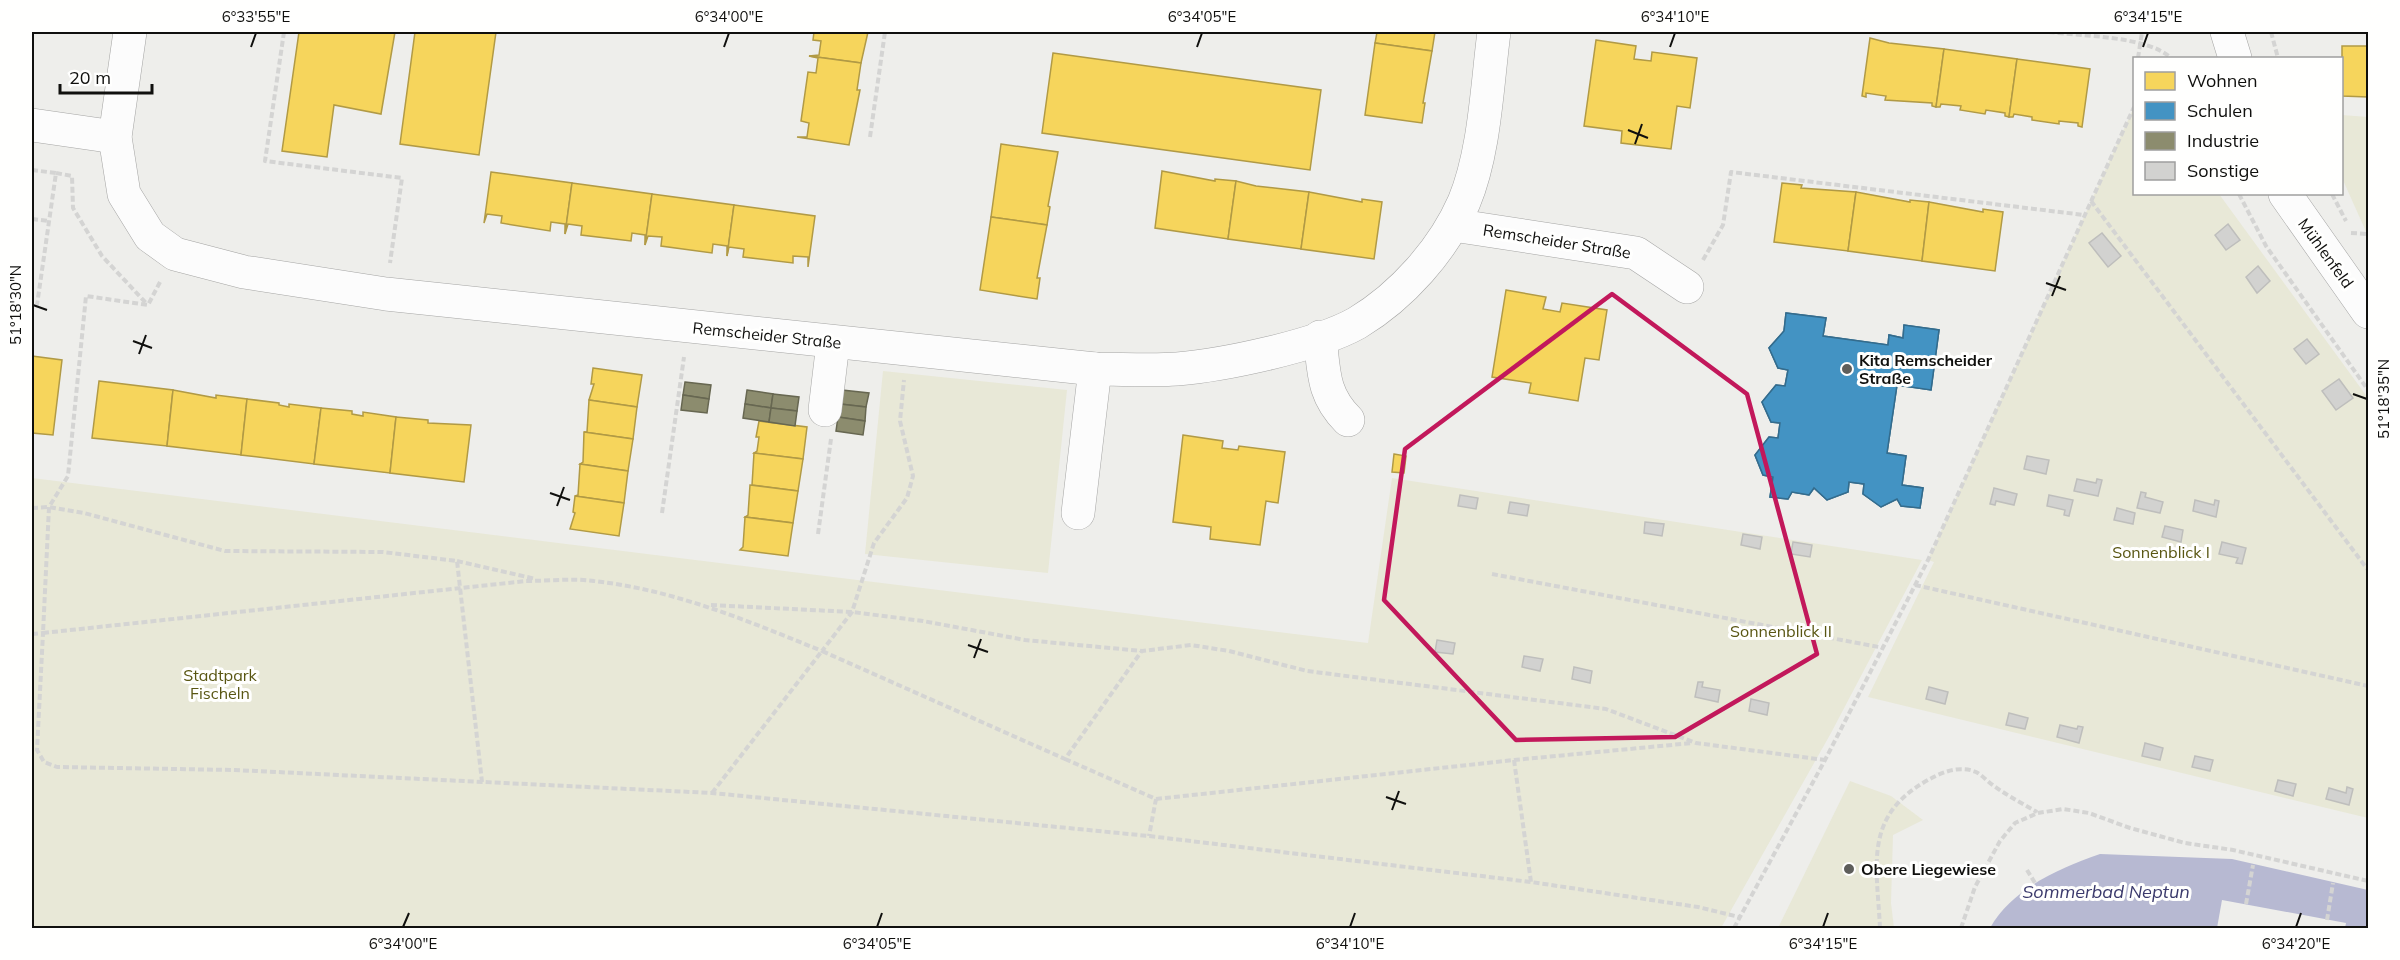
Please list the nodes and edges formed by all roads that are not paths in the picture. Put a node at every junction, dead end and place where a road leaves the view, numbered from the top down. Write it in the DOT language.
graph roads {
  1 [pos="130,32"];
  2 [pos="1494,32"];
  3 [pos="2227,32"];
  4 [pos="2235,57"];
  5 [pos="32,125"];
  6 [pos="115,137"];
  7 [pos="2286,195"];
  8 [pos="1453,225"];
  9 [pos="1687,287"];
  10 [pos="2368,312"];
  11 [pos="1320,337"];
  12 [pos="833,343"];
  13 [pos="1095,369"];
  14 [pos="825,410"];
  15 [pos="1348,420"];
  16 [pos="1078,513"];
  1 -- 6 [label="street, Remscheider Straße"];
  2 -- 8 [label="street, Remscheider Straße"];
  3 -- 4 [label="street"];
  5 -- 6 [label="street"];
  6 -- 12 [label="street, Remscheider Straße"];
  7 -- 10 [label="street, Mühlenfeld"];
  8 -- 9 [label="street, Remscheider Straße"];
  8 -- 11 [label="street, Remscheider Straße"];
  11 -- 13 [label="street, Remscheider Straße"];
  11 -- 15 [label="street"];
  12 -- 13 [label="street, Remscheider Straße"];
  12 -- 14 [label="street"];
  13 -- 16 [label="street"];
}
